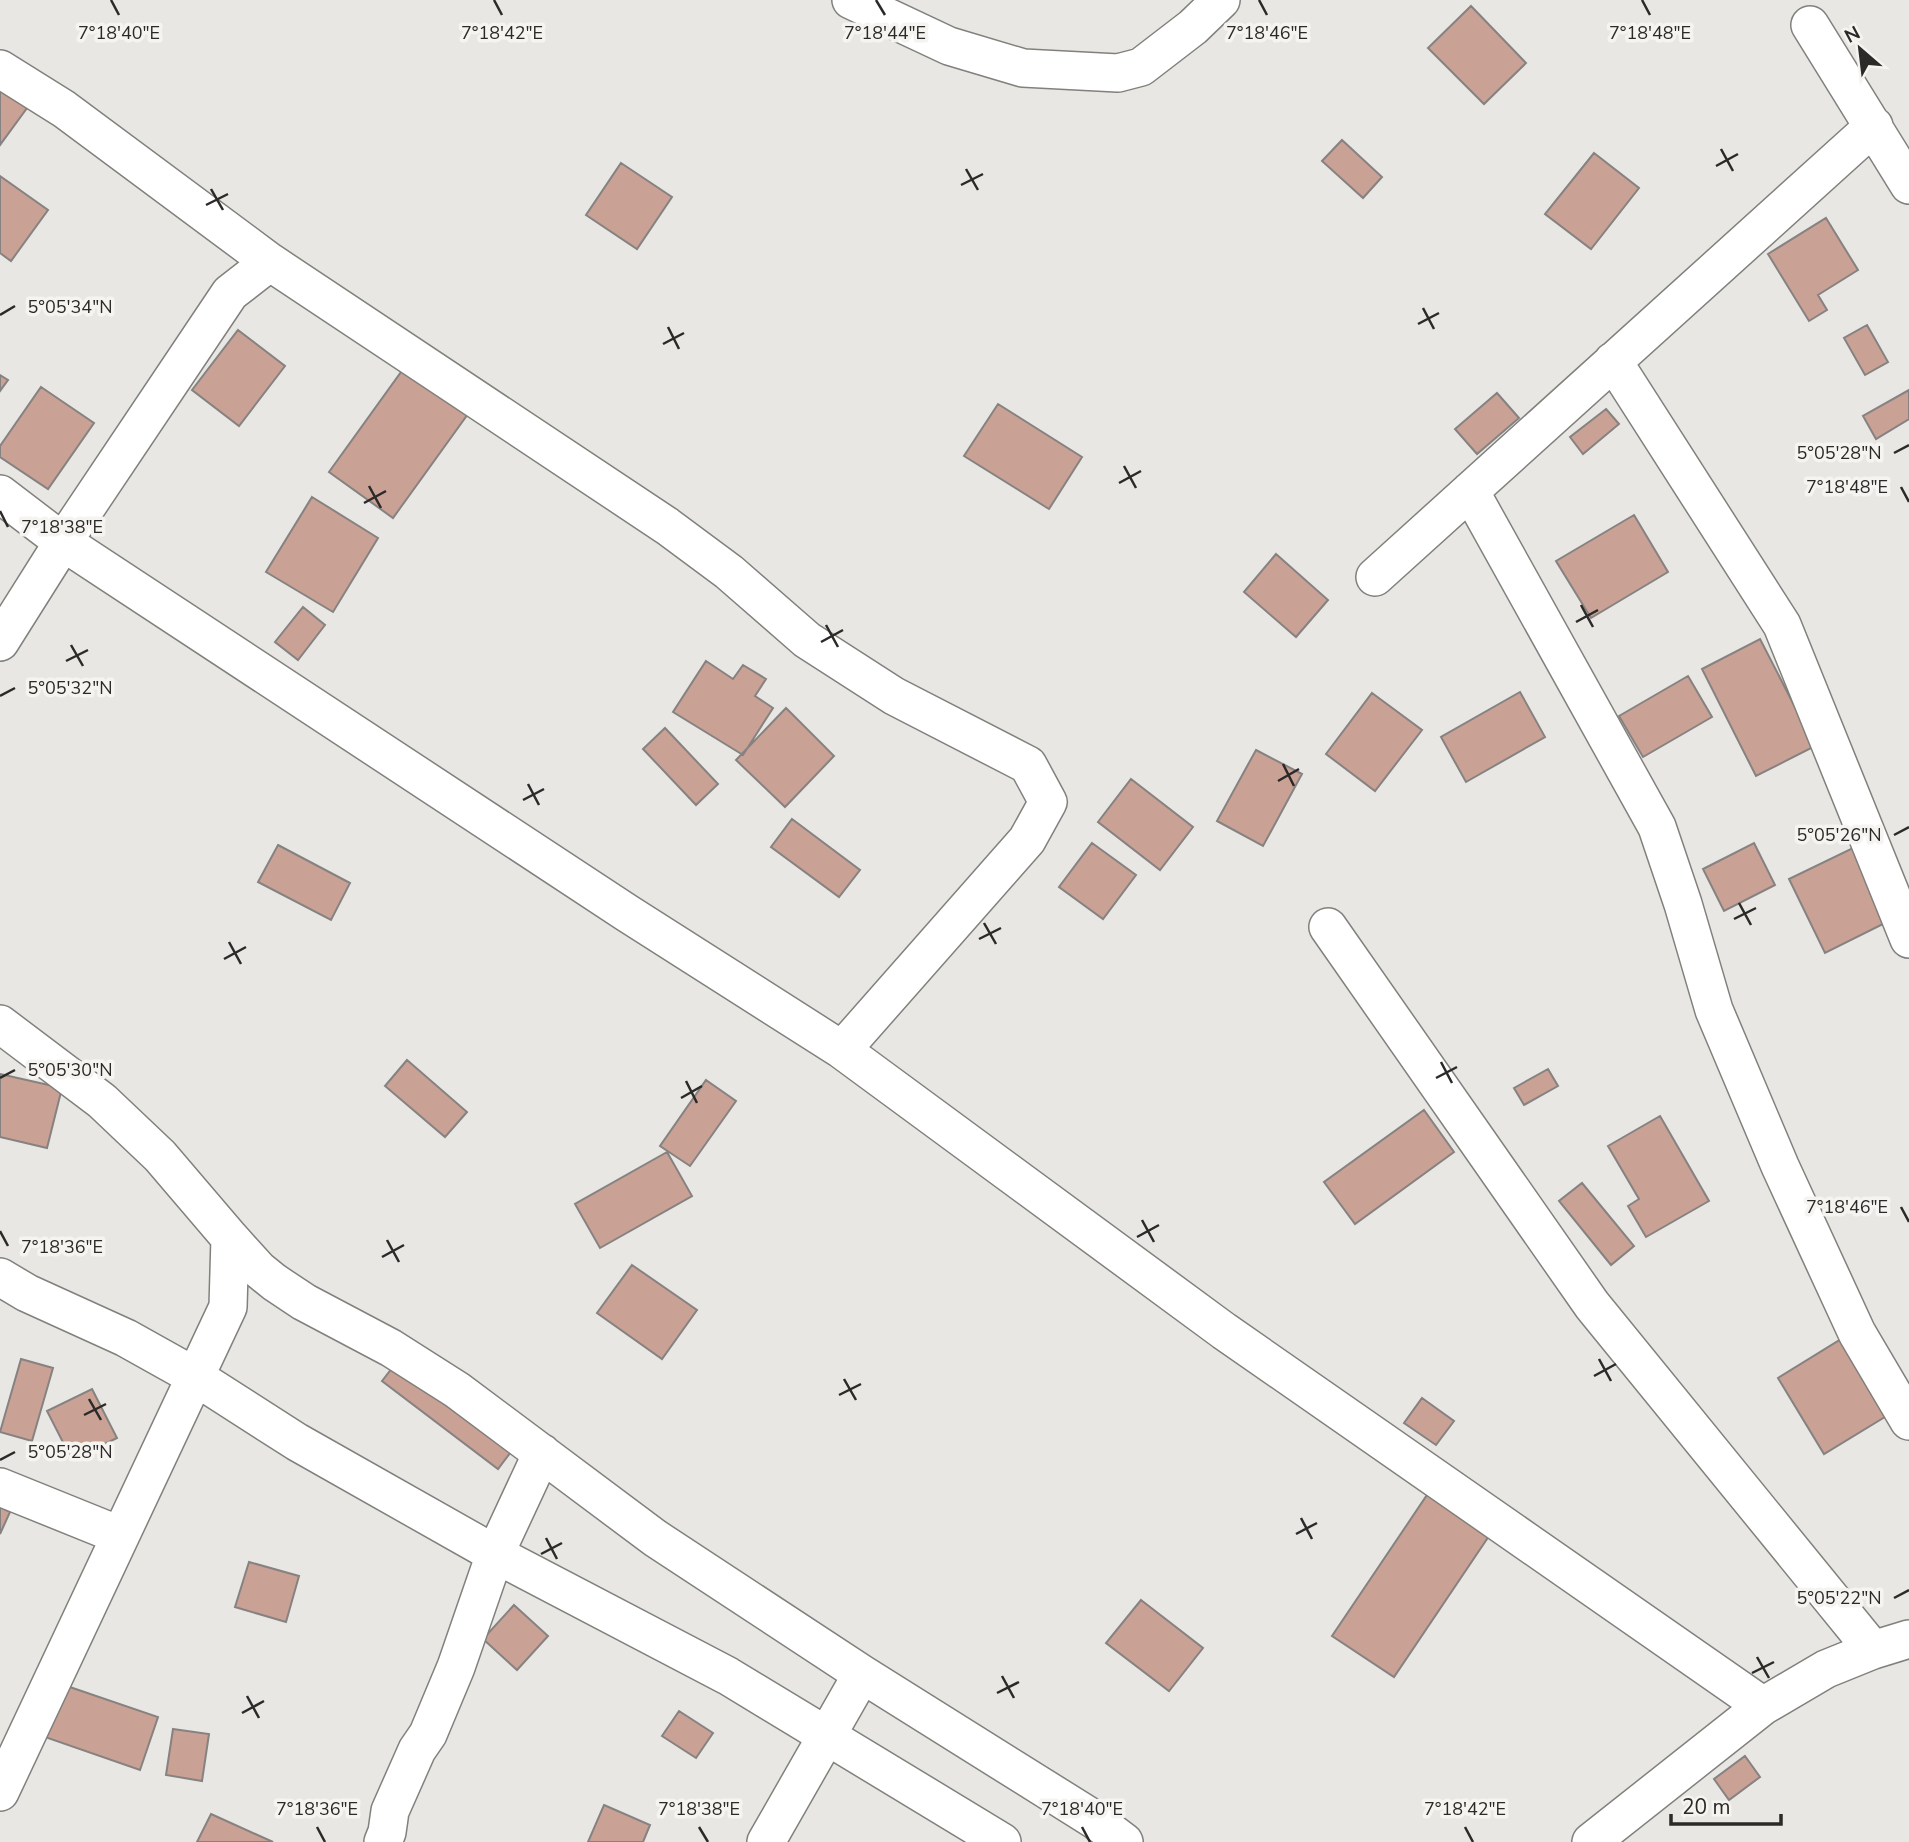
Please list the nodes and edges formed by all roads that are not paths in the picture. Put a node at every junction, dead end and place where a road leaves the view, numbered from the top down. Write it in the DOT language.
graph roads {
  1 [pos="851,0"];
  2 [pos="1221,0"];
  3 [pos="1810,25"];
  4 [pos="0,69"];
  5 [pos="1874,125"];
  6 [pos="1909,185"];
  7 [pos="227,230"];
  8 [pos="270,262"];
  9 [pos="230,293"];
  10 [pos="1613,361"];
  11 [pos="1470,491"];
  12 [pos="0,495"];
  13 [pos="64,542"];
  14 [pos="1375,577"];
  15 [pos="0,642"];
  16 [pos="1328,927"];
  17 [pos="1909,939"];
  18 [pos="0,1024"];
  19 [pos="842,1050"];
  20 [pos="230,1238"];
  21 [pos="0,1277"];
  22 [pos="274,1282"];
  23 [pos="228,1307"];
  24 [pos="194,1376"];
  25 [pos="1909,1421"];
  26 [pos="542,1453"];
  27 [pos="0,1487"];
  28 [pos="119,1535"];
  29 [pos="495,1553"];
  30 [pos="1909,1639"];
  31 [pos="1873,1650"];
  32 [pos="862,1674"];
  33 [pos="1763,1706"];
  34 [pos="13,1727"];
  35 [pos="827,1735"];
  36 [pos="0,1791"];
  37 [pos="383,1842"];
  38 [pos="766,1842"];
  39 [pos="1002,1842"];
  40 [pos="1124,1842"];
  41 [pos="1591,1842"];
  1 -- 2 [label="street"];
  3 -- 5 [label="street"];
  4 -- 7 [label="street"];
  5 -- 6 [label="street"];
  5 -- 10 [label="street"];
  7 -- 8 [label="street"];
  7 -- 9 [label="street"];
  8 -- 9 [label="street"];
  8 -- 19 [label="street"];
  9 -- 13 [label="street"];
  10 -- 11 [label="street"];
  10 -- 17 [label="street"];
  11 -- 14 [label="street"];
  11 -- 25 [label="street"];
  12 -- 13 [label="street"];
  13 -- 15 [label="street"];
  13 -- 19 [label="street"];
  16 -- 31 [label="street"];
  18 -- 20 [label="street"];
  19 -- 33 [label="street"];
  20 -- 22 [label="street"];
  20 -- 23 [label="street"];
  21 -- 24 [label="street"];
  22 -- 23 [label="street"];
  22 -- 26 [label="street"];
  23 -- 24 [label="street"];
  24 -- 28 [label="street"];
  24 -- 29 [label="street"];
  26 -- 29 [label="street"];
  26 -- 32 [label="street"];
  27 -- 28 [label="street"];
  28 -- 34 [label="street"];
  29 -- 35 [label="street"];
  29 -- 37 [label="street"];
  30 -- 31 [label="street"];
  31 -- 33 [label="street"];
  32 -- 35 [label="street"];
  32 -- 40 [label="street"];
  33 -- 41 [label="street"];
  34 -- 36 [label="street"];
  35 -- 38 [label="street"];
  35 -- 39 [label="street"];
}
